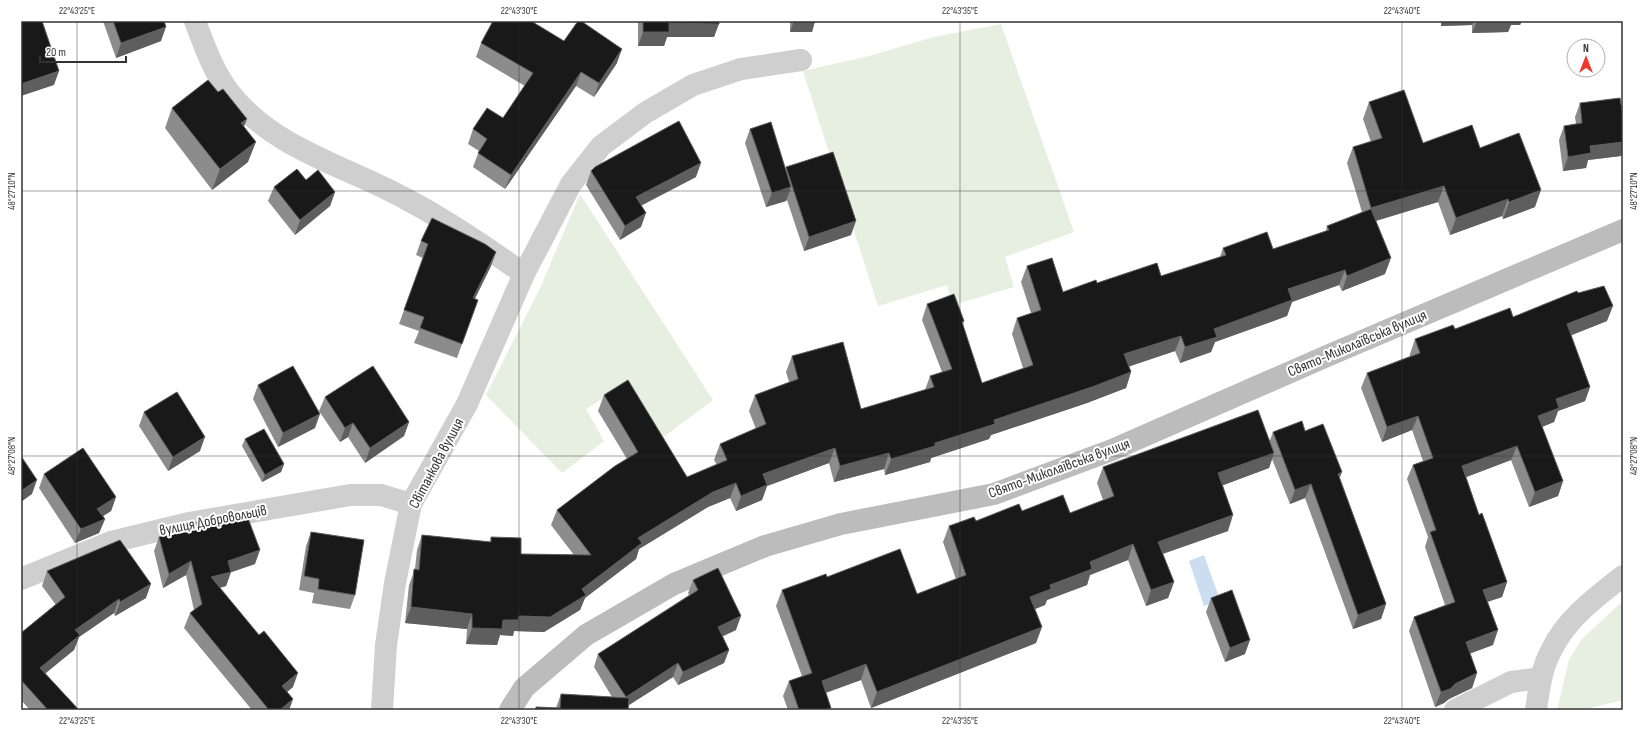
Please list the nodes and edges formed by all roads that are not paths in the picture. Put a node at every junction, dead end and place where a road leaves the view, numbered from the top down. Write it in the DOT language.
graph roads {
  1 [pos="195,21"];
  2 [pos="801,60"];
  3 [pos="1623,230"];
  4 [pos="524,274"];
  5 [pos="411,504"];
  6 [pos="1623,576"];
  7 [pos="21,579"];
  8 [pos="1541,678"];
  9 [pos="382,710"];
  10 [pos="510,710"];
  11 [pos="1455,710"];
  12 [pos="1536,710"];
  1 -- 4 [label="street"];
  2 -- 4 [label="street, Світанкова вулиця"];
  3 -- 10 [label="street, Свято-Миколаївська вулиця"];
  4 -- 5 [label="street, Світанкова вулиця"];
  5 -- 7 [label="street, вулиця Добровольців"];
  5 -- 9 [label="street, Світанкова вулиця"];
  6 -- 8 [label="street"];
  8 -- 11 [label="street"];
  8 -- 12 [label="street"];
}
